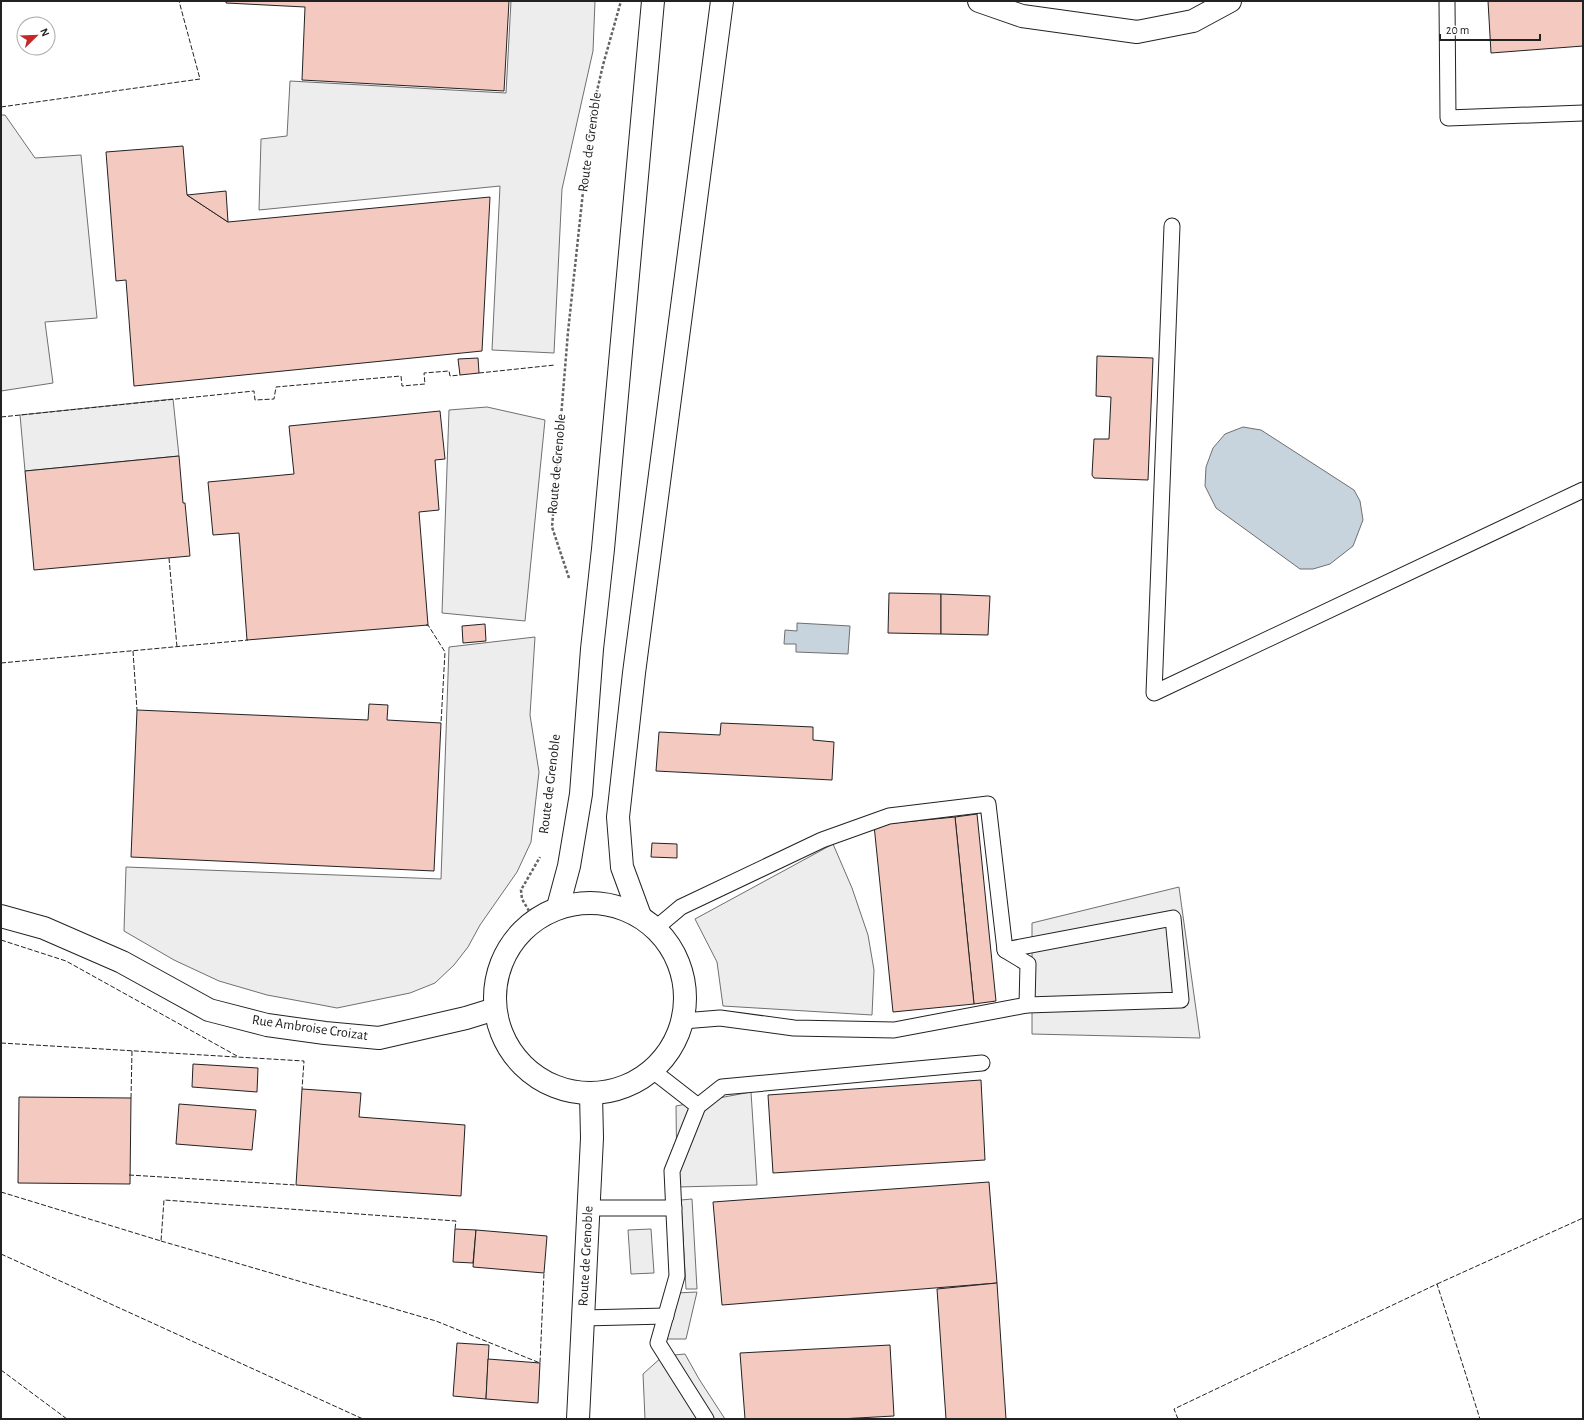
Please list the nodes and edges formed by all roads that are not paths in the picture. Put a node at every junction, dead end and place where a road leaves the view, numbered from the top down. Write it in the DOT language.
graph roads {
  1 [pos="653,1"];
  2 [pos="722,1"];
  3 [pos="979,1"];
  4 [pos="1230,1"];
  5 [pos="1447,1"];
  6 [pos="1583,113"];
  7 [pos="1172,226"];
  8 [pos="1583,490"];
  9 [pos="558,907"];
  10 [pos="1,916"];
  11 [pos="648,922"];
  12 [pos="1005,950"];
  13 [pos="1027,1005"];
  14 [pos="495,1009"];
  15 [pos="683,1021"];
  16 [pos="982,1064"];
  17 [pos="653,1070"];
  18 [pos="591,1094"];
  19 [pos="698,1106"];
  20 [pos="588,1208"];
  21 [pos="674,1208"];
  22 [pos="666,1316"];
  23 [pos="583,1318"];
  24 [pos="578,1419"];
  25 [pos="706,1419"];
  1 -- 9 [label="main road, Route de Grenoble"];
  2 -- 11 [label="main road"];
  3 -- 4 [label="main road"];
  5 -- 6 [label="lane"];
  7 -- 8 [label="lane"];
  9 -- 11 [label="main road"];
  9 -- 14 [label="main road"];
  10 -- 14 [label="main road, Rue Ambroise Croizat"];
  11 -- 12 [label="lane"];
  11 -- 15 [label="main road"];
  12 -- 13 [label="lane"];
  12 -- 13 [label="lane"];
  13 -- 15 [label="lane"];
  14 -- 18 [label="main road"];
  15 -- 17 [label="main road"];
  16 -- 19 [label="lane"];
  17 -- 18 [label="main road"];
  17 -- 19 [label="lane"];
  18 -- 20 [label="main road, Route de Grenoble"];
  19 -- 21 [label="lane"];
  20 -- 21 [label="lane"];
  20 -- 23 [label="main road, Route de Grenoble"];
  21 -- 22 [label="lane"];
  22 -- 23 [label="lane"];
  22 -- 25 [label="lane"];
  23 -- 24 [label="main road, Route de Grenoble"];
}
